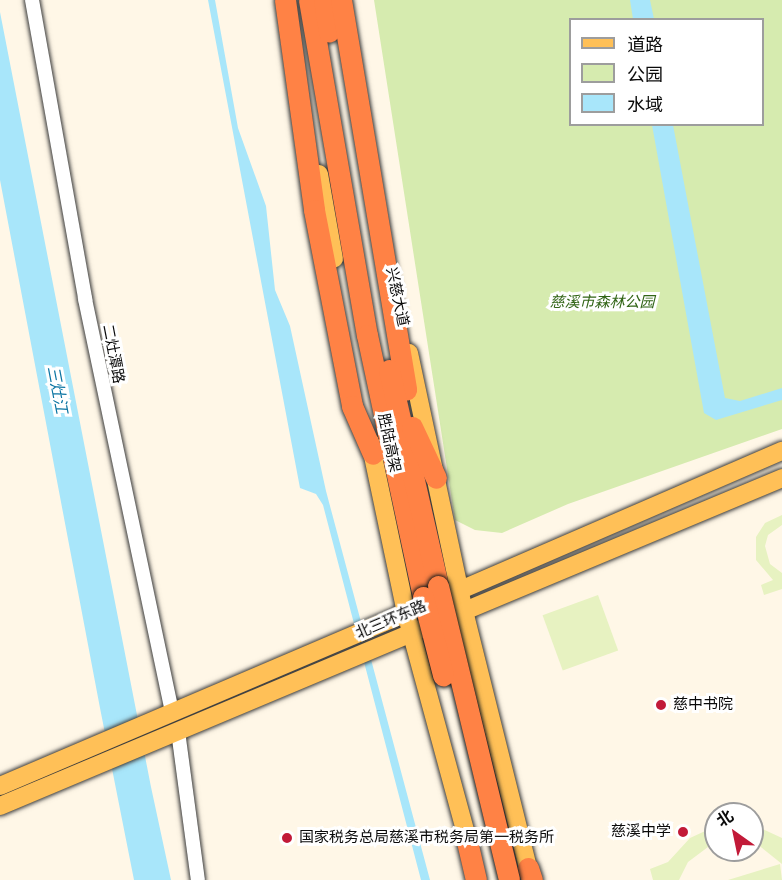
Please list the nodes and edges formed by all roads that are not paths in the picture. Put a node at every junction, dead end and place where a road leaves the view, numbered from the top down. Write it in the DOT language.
graph roads {
  1 [pos="32,0"];
  2 [pos="285,0"];
  3 [pos="292,0"];
  4 [pos="309,0"];
  5 [pos="324,0"];
  6 [pos="341,0"];
  7 [pos="351,0"];
  8 [pos="782,451"];
  9 [pos="373,454"];
  10 [pos="436,478"];
  11 [pos="782,478"];
  12 [pos="460,590"];
  13 [pos="464,611"];
  14 [pos="406,613"];
  15 [pos="411,633"];
  16 [pos="172,713"];
  17 [pos="178,732"];
  18 [pos="0,786"];
  19 [pos="0,806"];
  20 [pos="466,837"];
  21 [pos="530,876"];
  22 [pos="198,880"];
  23 [pos="477,880"];
  24 [pos="496,880"];
  25 [pos="509,880"];
  1 -- 16 [label="street, 二灶潭路"];
  2 -- 9 [label="highway"];
  3 -- 9 [label="main road"];
  4 -- 24 [label="highway, 胜陆高架, bridge"];
  5 -- 25 [label="highway, 胜陆高架, bridge"];
  6 -- 10 [label="highway"];
  7 -- 10 [label="main road, 兴慈大道"];
  8 -- 12 [label="main road, 北三环东路"];
  9 -- 14 [label="main road"];
  10 -- 12 [label="main road, 兴慈大道"];
  11 -- 13 [label="main road, 北三环东路"];
  12 -- 13 [label="main road, 兴慈大道"];
  12 -- 14 [label="main road, 北三环东路"];
  13 -- 15 [label="main road, 北三环东路"];
  13 -- 21 [label="main road, 兴慈大道"];
  14 -- 15 [label="main road"];
  14 -- 16 [label="main road, 北三环东路"];
  15 -- 17 [label="main road, 北三环东路"];
  15 -- 20 [label="main road"];
  16 -- 18 [label="main road, 北三环东路"];
  17 -- 19 [label="main road, 北三环东路"];
  17 -- 22 [label="street"];
  20 -- 23 [label="highway"];
}
